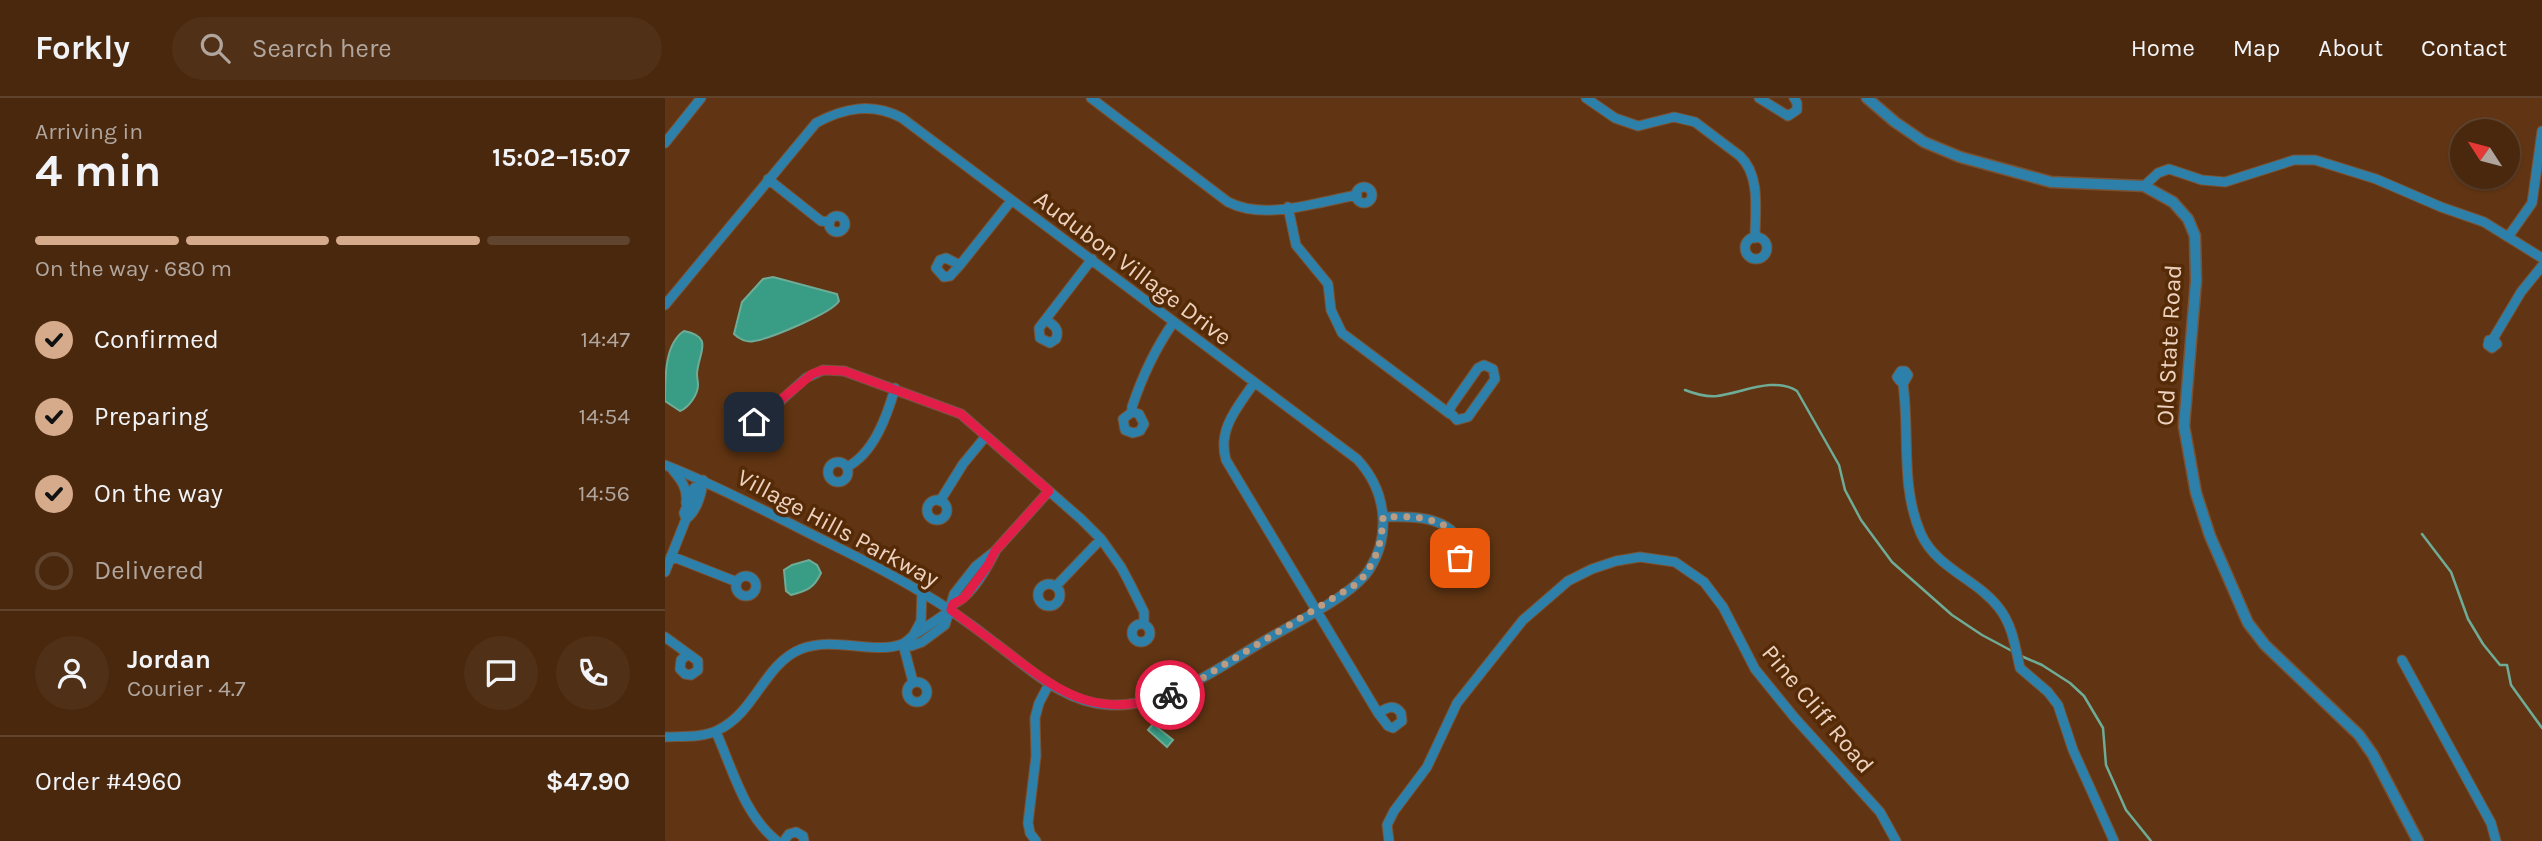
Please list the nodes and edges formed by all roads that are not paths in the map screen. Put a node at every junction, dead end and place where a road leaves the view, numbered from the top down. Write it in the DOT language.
graph roads {
  1 [pos="701,98"];
  2 [pos="850,98"];
  3 [pos="1090,98"];
  4 [pos="1586,98"];
  5 [pos="1759,98"];
  6 [pos="1794,98"];
  7 [pos="1867,98"];
  8 [pos="869,103"];
  9 [pos="851,109"];
  10 [pos="2542,131"];
  11 [pos="665,143"];
  12 [pos="768,178"];
  13 [pos="2144,186"];
  14 [pos="1357,195"];
  15 [pos="1010,201"];
  16 [pos="1288,207"];
  17 [pos="830,222"];
  18 [pos="1755,237"];
  19 [pos="2508,237"];
  20 [pos="2542,258"];
  21 [pos="1091,259"];
  22 [pos="960,265"];
  23 [pos="2542,265"];
  24 [pos="665,305"];
  25 [pos="1046,320"];
  26 [pos="1173,323"];
  27 [pos="2493,339"];
  28 [pos="1904,381"];
  29 [pos="1254,383"];
  30 [pos="895,388"];
  31 [pos="1132,412"];
  32 [pos="1450,414"];
  33 [pos="754,422"];
  34 [pos="986,436"];
  35 [pos="668,466"];
  36 [pos="847,467"];
  37 [pos="702,480"];
  38 [pos="1049,491"];
  39 [pos="940,501"];
  40 [pos="686,508"];
  41 [pos="1383,517"];
  42 [pos="686,519"];
  43 [pos="1101,540"];
  44 [pos="1464,547"];
  45 [pos="671,556"];
  46 [pos="665,572"];
  47 [pos="737,582"];
  48 [pos="1056,586"];
  49 [pos="922,592"];
  50 [pos="952,607"];
  51 [pos="1317,610"];
  52 [pos="1144,624"];
  53 [pos="913,636"];
  54 [pos="665,637"];
  55 [pos="903,644"];
  56 [pos="690,655"];
  57 [pos="2402,660"];
  58 [pos="1212,672"];
  59 [pos="913,682"];
  60 [pos="1049,684"];
  61 [pos="1378,713"];
  62 [pos="716,732"];
  63 [pos="665,737"];
  64 [pos="777,841"];
  65 [pos="784,841"];
  66 [pos="804,841"];
  67 [pos="1035,841"];
  68 [pos="1389,841"];
  69 [pos="1896,841"];
  70 [pos="2114,841"];
  71 [pos="2418,841"];
  72 [pos="2496,841"];
  1 -- 11 [label="street"];
  2 -- 9 [label="street"];
  3 -- 16 [label="street"];
  4 -- 18 [label="street"];
  5 -- 6 [label="street"];
  7 -- 13 [label="street, Old State Road"];
  8 -- 9 [label="street, Audubon Village Drive"];
  8 -- 15 [label="street, Audubon Village Drive"];
  9 -- 12 [label="street, Audubon Village Drive"];
  10 -- 19 [label="street"];
  12 -- 17 [label="street"];
  12 -- 24 [label="street, Audubon Village Drive"];
  13 -- 19 [label="street"];
  13 -- 71 [label="street, Old State Road"];
  14 -- 16 [label="street"];
  15 -- 21 [label="street, Audubon Village Drive"];
  15 -- 22 [label="street"];
  16 -- 32 [label="street"];
  19 -- 20 [label="street"];
  21 -- 25 [label="street"];
  21 -- 26 [label="street, Audubon Village Drive"];
  22 -- 22 [label="street"];
  23 -- 27 [label="street"];
  25 -- 25 [label="street"];
  26 -- 29 [label="street, Audubon Village Drive"];
  26 -- 31 [label="street"];
  28 -- 70 [label="street"];
  29 -- 41 [label="street, Audubon Village Drive"];
  29 -- 51 [label="street"];
  30 -- 33 [label="street"];
  30 -- 34 [label="street"];
  30 -- 36 [label="street"];
  32 -- 32 [label="street"];
  34 -- 38 [label="street"];
  34 -- 39 [label="street"];
  35 -- 37 [label="street, Village Hills Parkway"];
  35 -- 40 [label="street"];
  37 -- 40 [label="street"];
  37 -- 42 [label="street"];
  37 -- 49 [label="street, Village Hills Parkway"];
  38 -- 43 [label="street"];
  38 -- 50 [label="street"];
  40 -- 42 [label="street"];
  41 -- 44 [label="street"];
  41 -- 51 [label="street, Audubon Village Drive"];
  42 -- 45 [label="street"];
  43 -- 48 [label="street"];
  43 -- 52 [label="street"];
  45 -- 46 [label="street"];
  45 -- 47 [label="street"];
  49 -- 50 [label="street, Village Hills Parkway"];
  49 -- 53 [label="street"];
  50 -- 53 [label="street"];
  50 -- 55 [label="street"];
  50 -- 60 [label="street, Village Hills Parkway"];
  51 -- 58 [label="street, Audubon Village Drive"];
  51 -- 61 [label="street"];
  53 -- 55 [label="street"];
  54 -- 56 [label="street"];
  55 -- 59 [label="street"];
  55 -- 62 [label="street"];
  57 -- 72 [label="street"];
  58 -- 60 [label="street, Village Hills Parkway"];
  60 -- 67 [label="street"];
  62 -- 63 [label="street"];
  62 -- 64 [label="street"];
  65 -- 66 [label="street"];
  68 -- 69 [label="street, Pine Cliff Road"];
}
